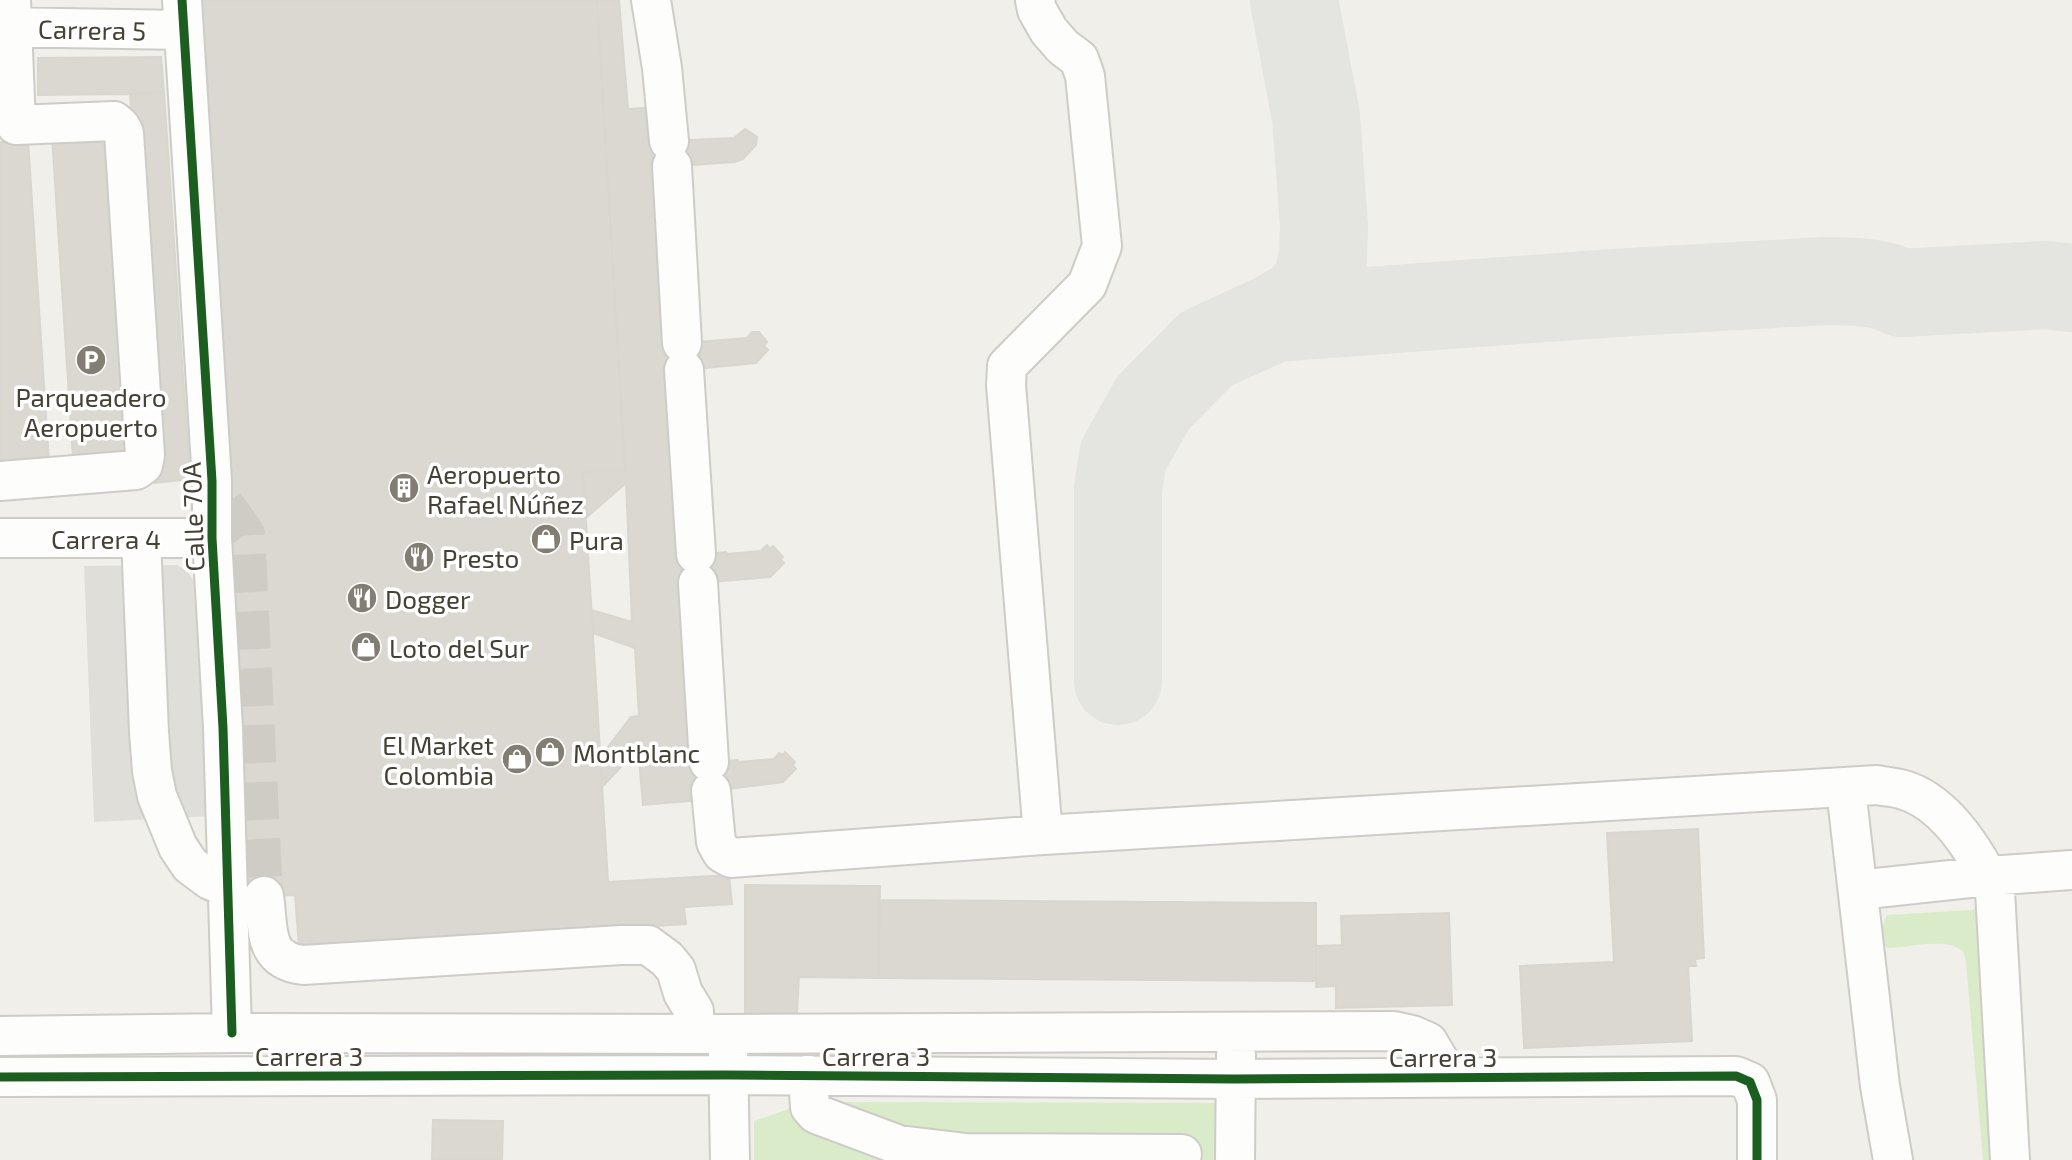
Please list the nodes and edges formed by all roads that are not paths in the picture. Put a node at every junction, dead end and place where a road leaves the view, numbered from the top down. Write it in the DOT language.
graph roads {
  1 [pos="651,0"];
  2 [pos="1035,0"];
  3 [pos="183,15"];
  4 [pos="8,18"];
  5 [pos="0,481"];
  6 [pos="217,508"];
  7 [pos="0,538"];
  8 [pos="141,538"];
  9 [pos="1846,789"];
  10 [pos="1043,835"];
  11 [pos="2072,870"];
  12 [pos="1988,876"];
  13 [pos="228,888"];
  14 [pos="1858,890"];
  15 [pos="264,896"];
  16 [pos="705,1026"];
  17 [pos="1237,1032"];
  18 [pos="232,1033"];
  19 [pos="0,1036"];
  20 [pos="729,1075"];
  21 [pos="808,1075"];
  22 [pos="0,1077"];
  23 [pos="1449,1077"];
  24 [pos="1234,1079"];
  25 [pos="1182,1154"];
  26 [pos="730,1160"];
  27 [pos="1235,1160"];
  28 [pos="1757,1160"];
  29 [pos="1893,1160"];
  30 [pos="2010,1160"];
  1 -- 10 [label="street"];
  2 -- 10 [label="street"];
  3 -- 4 [label="street, Carrera 5"];
  3 -- 6 [label="street, Calle 70A"];
  4 -- 5 [label="street"];
  6 -- 8 [label="street, Carrera 4"];
  6 -- 13 [label="street, Calle 70A"];
  7 -- 8 [label="street, Carrera 4"];
  8 -- 13 [label="street"];
  9 -- 10 [label="street"];
  9 -- 12 [label="street"];
  9 -- 14 [label="street"];
  11 -- 12 [label="street"];
  12 -- 14 [label="street"];
  12 -- 30 [label="street"];
  13 -- 18 [label="street, Calle 70A"];
  14 -- 29 [label="street"];
  15 -- 16 [label="street"];
  16 -- 17 [label="street, Carrera 3"];
  16 -- 18 [label="street, Carrera 3"];
  16 -- 20 [label="street"];
  17 -- 23 [label="street, Carrera 3"];
  17 -- 24 [label="street"];
  18 -- 19 [label="street, Carrera 3"];
  20 -- 21 [label="street, Carrera 3"];
  20 -- 22 [label="street, Carrera 3"];
  20 -- 26 [label="street"];
  21 -- 24 [label="street, Carrera 3"];
  21 -- 25 [label="street"];
  23 -- 24 [label="street, Carrera 3"];
  23 -- 28 [label="street, Carrera 3"];
  24 -- 27 [label="street"];
}
